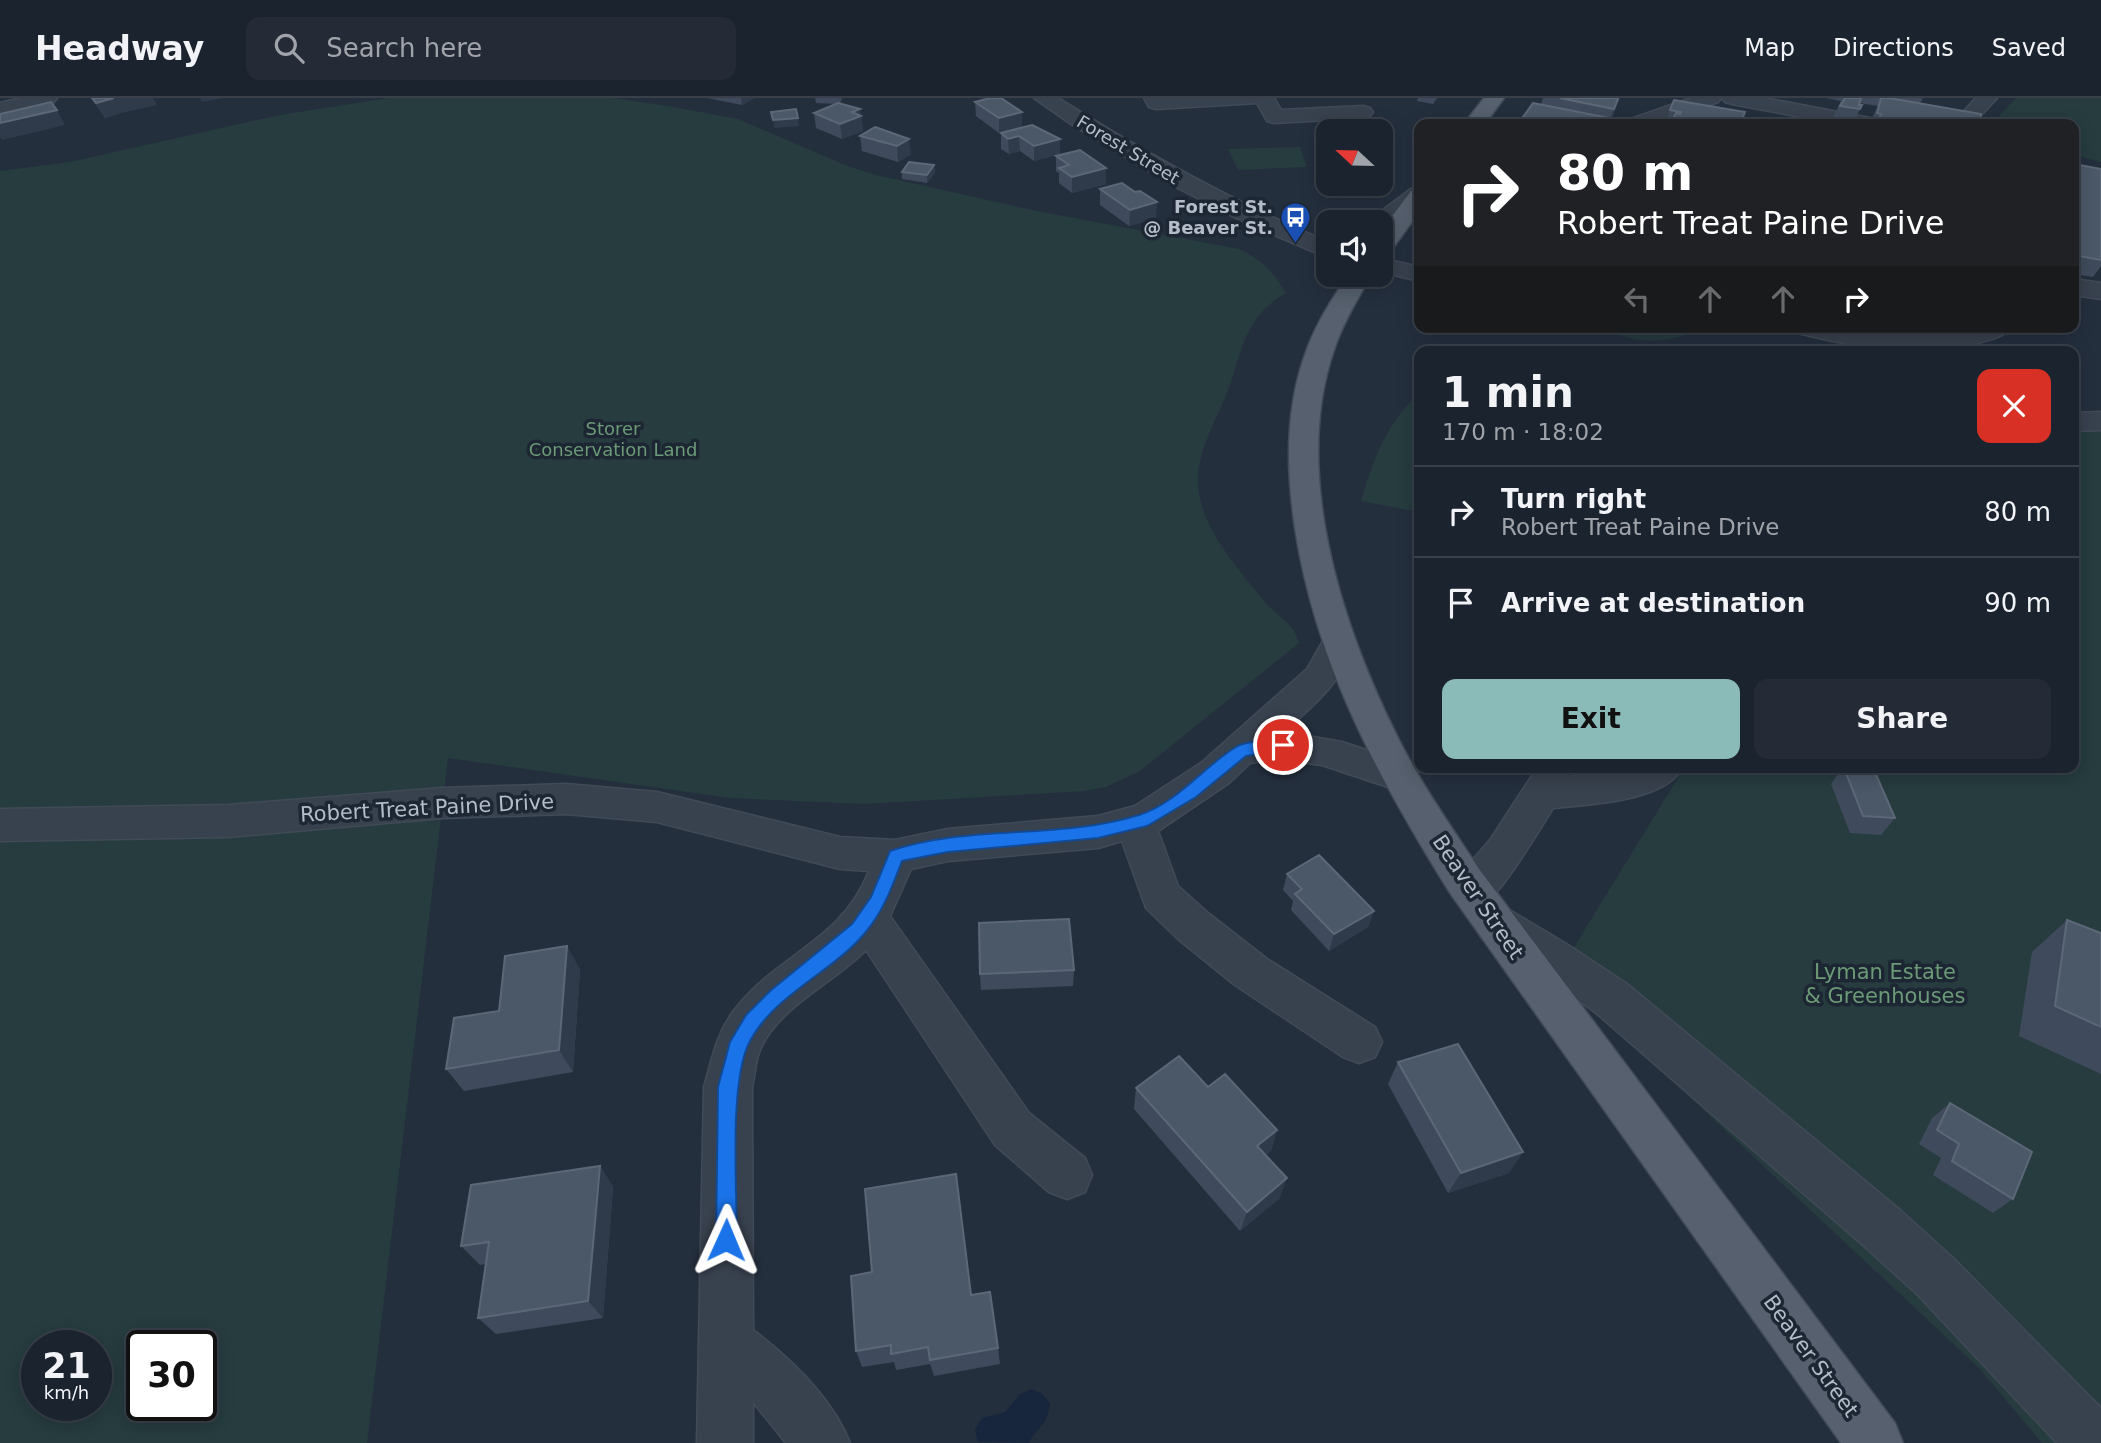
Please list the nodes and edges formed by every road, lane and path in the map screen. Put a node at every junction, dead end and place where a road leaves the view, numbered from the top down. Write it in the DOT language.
graph roads {
  1 [pos="47,98"];
  2 [pos="1044,98"];
  3 [pos="1154,98"];
  4 [pos="1253,98"];
  5 [pos="1264,98"];
  6 [pos="1494,98"];
  7 [pos="1711,98"];
  8 [pos="1732,98"];
  9 [pos="1959,98"];
  10 [pos="1228,99"];
  11 [pos="1984,102"];
  12 [pos="0,108"];
  13 [pos="1363,112"];
  14 [pos="1478,119"];
  15 [pos="1649,119"];
  16 [pos="1843,119"];
  17 [pos="1967,119"];
  18 [pos="1166,122"];
  19 [pos="1414,199"];
  20 [pos="1414,202"];
  21 [pos="1393,214"];
  22 [pos="1271,226"];
  23 [pos="1316,231"];
  24 [pos="1393,231"];
  25 [pos="1316,246"];
  26 [pos="1393,268"];
  27 [pos="1414,273"];
  28 [pos="1352,287"];
  29 [pos="2079,289"];
  30 [pos="2101,291"];
  31 [pos="1840,333"];
  32 [pos="1981,333"];
  33 [pos="2101,421"];
  34 [pos="2079,422"];
  35 [pos="1339,642"];
  36 [pos="1242,751"];
  37 [pos="1659,773"];
  38 [pos="1400,776"];
  39 [pos="1550,781"];
  40 [pos="1135,822"];
  41 [pos="0,825"];
  42 [pos="895,856"];
  43 [pos="1483,907"];
  44 [pos="867,917"];
  45 [pos="1359,1042"];
  46 [pos="1067,1175"];
  47 [pos="725,1342"];
  48 [pos="2094,1426"];
  49 [pos="725,1443"];
  50 [pos="822,1443"];
  51 [pos="1875,1443"];
  1 -- 12 [label="street"];
  2 -- 22 [label="street, Forest Street"];
  3 -- 10 [label="street"];
  4 -- 10 [label="street"];
  5 -- 13 [label="street"];
  6 -- 14 [label="main road"];
  7 -- 15 [label="street"];
  8 -- 16 [label="street"];
  9 -- 11 [label="street"];
  10 -- 18 [label="street"];
  11 -- 17 [label="street"];
  19 -- 21 [label="street"];
  20 -- 24 [label="main road"];
  22 -- 23 [label="street"];
  22 -- 25 [label="street, Forest Street"];
  26 -- 27 [label="street"];
  28 -- 35 [label="main road, Beaver Street"];
  29 -- 30 [label="street"];
  31 -- 32 [label="street"];
  33 -- 34 [label="street"];
  35 -- 36 [label="street, Robert Treat Paine Drive"];
  35 -- 38 [label="main road, Beaver Street"];
  36 -- 38 [label="street, Robert Treat Paine Drive"];
  36 -- 40 [label="street, Robert Treat Paine Drive"];
  37 -- 39 [label="street"];
  38 -- 43 [label="main road, Beaver Street"];
  39 -- 43 [label="street"];
  40 -- 42 [label="street, Robert Treat Paine Drive"];
  40 -- 45 [label="street"];
  41 -- 42 [label="street, Robert Treat Paine Drive"];
  42 -- 44 [label="street"];
  43 -- 48 [label="street"];
  43 -- 51 [label="main road, Beaver Street"];
  44 -- 46 [label="street"];
  44 -- 47 [label="street"];
  47 -- 49 [label="street"];
  47 -- 50 [label="street"];
}
